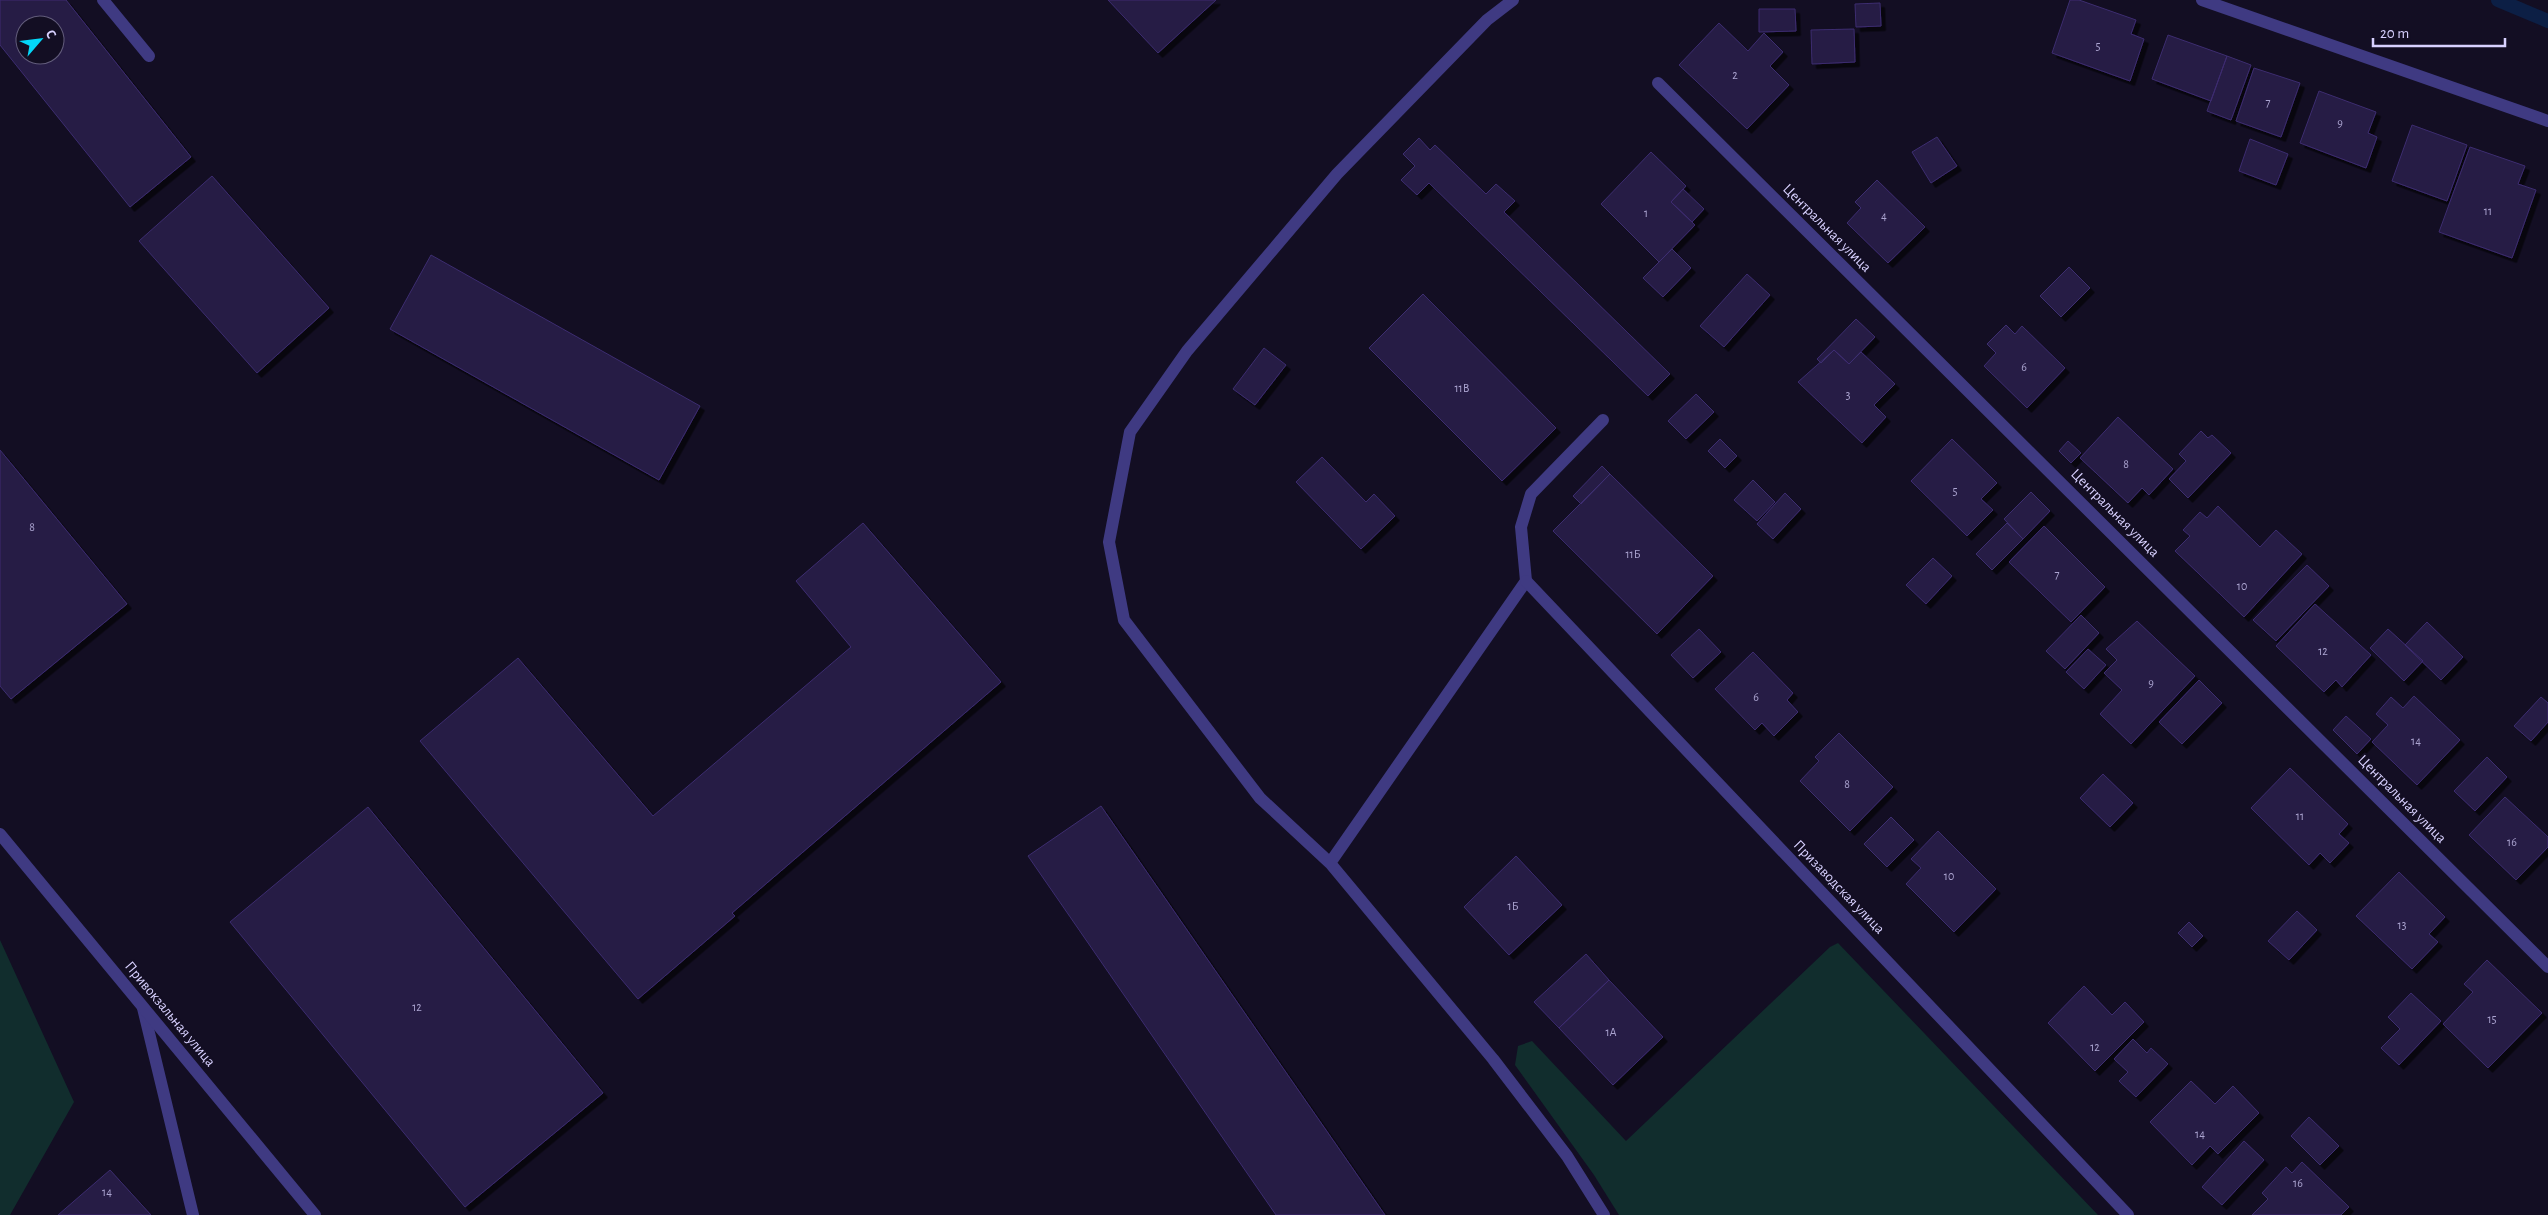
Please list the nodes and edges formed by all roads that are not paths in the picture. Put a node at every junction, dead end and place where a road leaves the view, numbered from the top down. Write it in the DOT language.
graph roads {
  1 [pos="103,0"];
  2 [pos="1513,0"];
  3 [pos="2202,0"];
  4 [pos="149,56"];
  5 [pos="1658,83"];
  6 [pos="2548,121"];
  7 [pos="1603,420"];
  8 [pos="1526,581"];
  9 [pos="0,834"];
  10 [pos="1330,863"];
  11 [pos="2548,967"];
  12 [pos="143,1008"];
  13 [pos="193,1215"];
  14 [pos="315,1215"];
  15 [pos="1604,1215"];
  16 [pos="2128,1215"];
  1 -- 4 [label="street"];
  2 -- 10 [label="street"];
  3 -- 6 [label="street"];
  5 -- 11 [label="street, Центральная улица"];
  7 -- 8 [label="street"];
  8 -- 10 [label="street"];
  8 -- 16 [label="street, Призаводская улица"];
  9 -- 12 [label="street, Привокзальная улица"];
  10 -- 15 [label="street"];
  12 -- 13 [label="street"];
  12 -- 14 [label="street, Привокзальная улица"];
}
